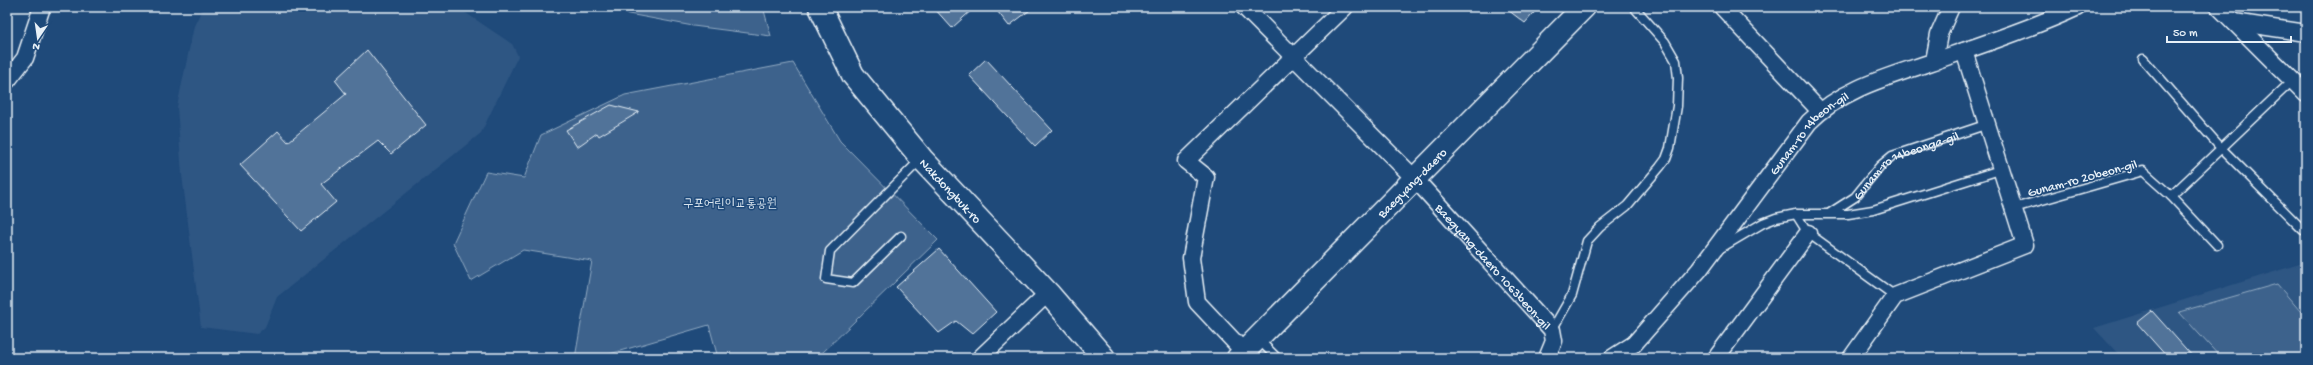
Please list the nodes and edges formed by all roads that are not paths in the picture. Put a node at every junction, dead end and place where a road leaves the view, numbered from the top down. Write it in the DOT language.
graph roads {
  1 [pos="42,7"];
  2 [pos="820,7"];
  3 [pos="1244,7"];
  4 [pos="1345,7"];
  5 [pos="1584,7"];
  6 [pos="1634,7"];
  7 [pos="1722,7"];
  8 [pos="1952,7"];
  9 [pos="2078,7"];
  10 [pos="2219,7"];
  11 [pos="2234,22"];
  12 [pos="2306,33"];
  13 [pos="1964,50"];
  14 [pos="1294,57"];
  15 [pos="2142,59"];
  16 [pos="1934,61"];
  17 [pos="2293,80"];
  18 [pos="7,81"];
  19 [pos="2306,94"];
  20 [pos="1820,111"];
  21 [pos="1988,124"];
  22 [pos="2221,148"];
  23 [pos="922,159"];
  24 [pos="2003,169"];
  25 [pos="1416,180"];
  26 [pos="2171,196"];
  27 [pos="2014,208"];
  28 [pos="1796,214"];
  29 [pos="1827,214"];
  30 [pos="2303,230"];
  31 [pos="1808,233"];
  32 [pos="901,236"];
  33 [pos="2217,245"];
  34 [pos="1711,254"];
  35 [pos="1048,294"];
  36 [pos="1895,296"];
  37 [pos="1552,330"];
  38 [pos="1247,350"];
  39 [pos="980,358"];
  40 [pos="1104,358"];
  41 [pos="1277,358"];
  42 [pos="1547,358"];
  43 [pos="1612,358"];
  44 [pos="1716,358"];
  45 [pos="1851,358"];
  1 -- 18 [label="street"];
  2 -- 23 [label="main road, Nakdongbuk-ro"];
  3 -- 14 [label="street, Baegyang-daero 1063beon-gil"];
  4 -- 14 [label="street"];
  5 -- 25 [label="main road, Baegyang-daero"];
  6 -- 37 [label="lane"];
  7 -- 20 [label="street"];
  8 -- 16 [label="street"];
  9 -- 13 [label="street, Gunam-ro 14beon-gil"];
  10 -- 11 [label="street"];
  11 -- 12 [label="street"];
  11 -- 17 [label="street"];
  13 -- 16 [label="street, Gunam-ro 14beon-gil"];
  13 -- 21 [label="street"];
  14 -- 25 [label="street, Baegyang-daero 1063beon-gil"];
  14 -- 38 [label="street"];
  15 -- 22 [label="lane"];
  16 -- 20 [label="street, Gunam-ro 14beon-gil"];
  17 -- 19 [label="street"];
  17 -- 22 [label="lane"];
  20 -- 34 [label="street, Gunam-ro 14beon-gil"];
  21 -- 24 [label="street"];
  21 -- 29 [label="lane, Gunam-ro 14beonga-gil"];
  22 -- 26 [label="lane"];
  22 -- 30 [label="lane"];
  23 -- 32 [label="lane"];
  23 -- 35 [label="main road, Nakdongbuk-ro"];
  24 -- 27 [label="street"];
  24 -- 29 [label="lane"];
  25 -- 37 [label="street, Baegyang-daero 1063beon-gil"];
  25 -- 38 [label="main road, Baegyang-daero"];
  26 -- 27 [label="lane, Gunam-ro 20beon-gil"];
  26 -- 33 [label="lane, Gunam-ro 20beon-gil"];
  27 -- 36 [label="street"];
  28 -- 29 [label="lane"];
  28 -- 31 [label="lane"];
  28 -- 34 [label="lane"];
  31 -- 36 [label="lane"];
  31 -- 44 [label="street"];
  34 -- 43 [label="street, Gunam-ro 14beon-gil"];
  35 -- 39 [label="street"];
  35 -- 40 [label="main road, Nakdongbuk-ro"];
  36 -- 45 [label="street"];
  37 -- 42 [label="street, Baegyang-daero 1063beon-gil"];
  38 -- 41 [label="lane"];
}
